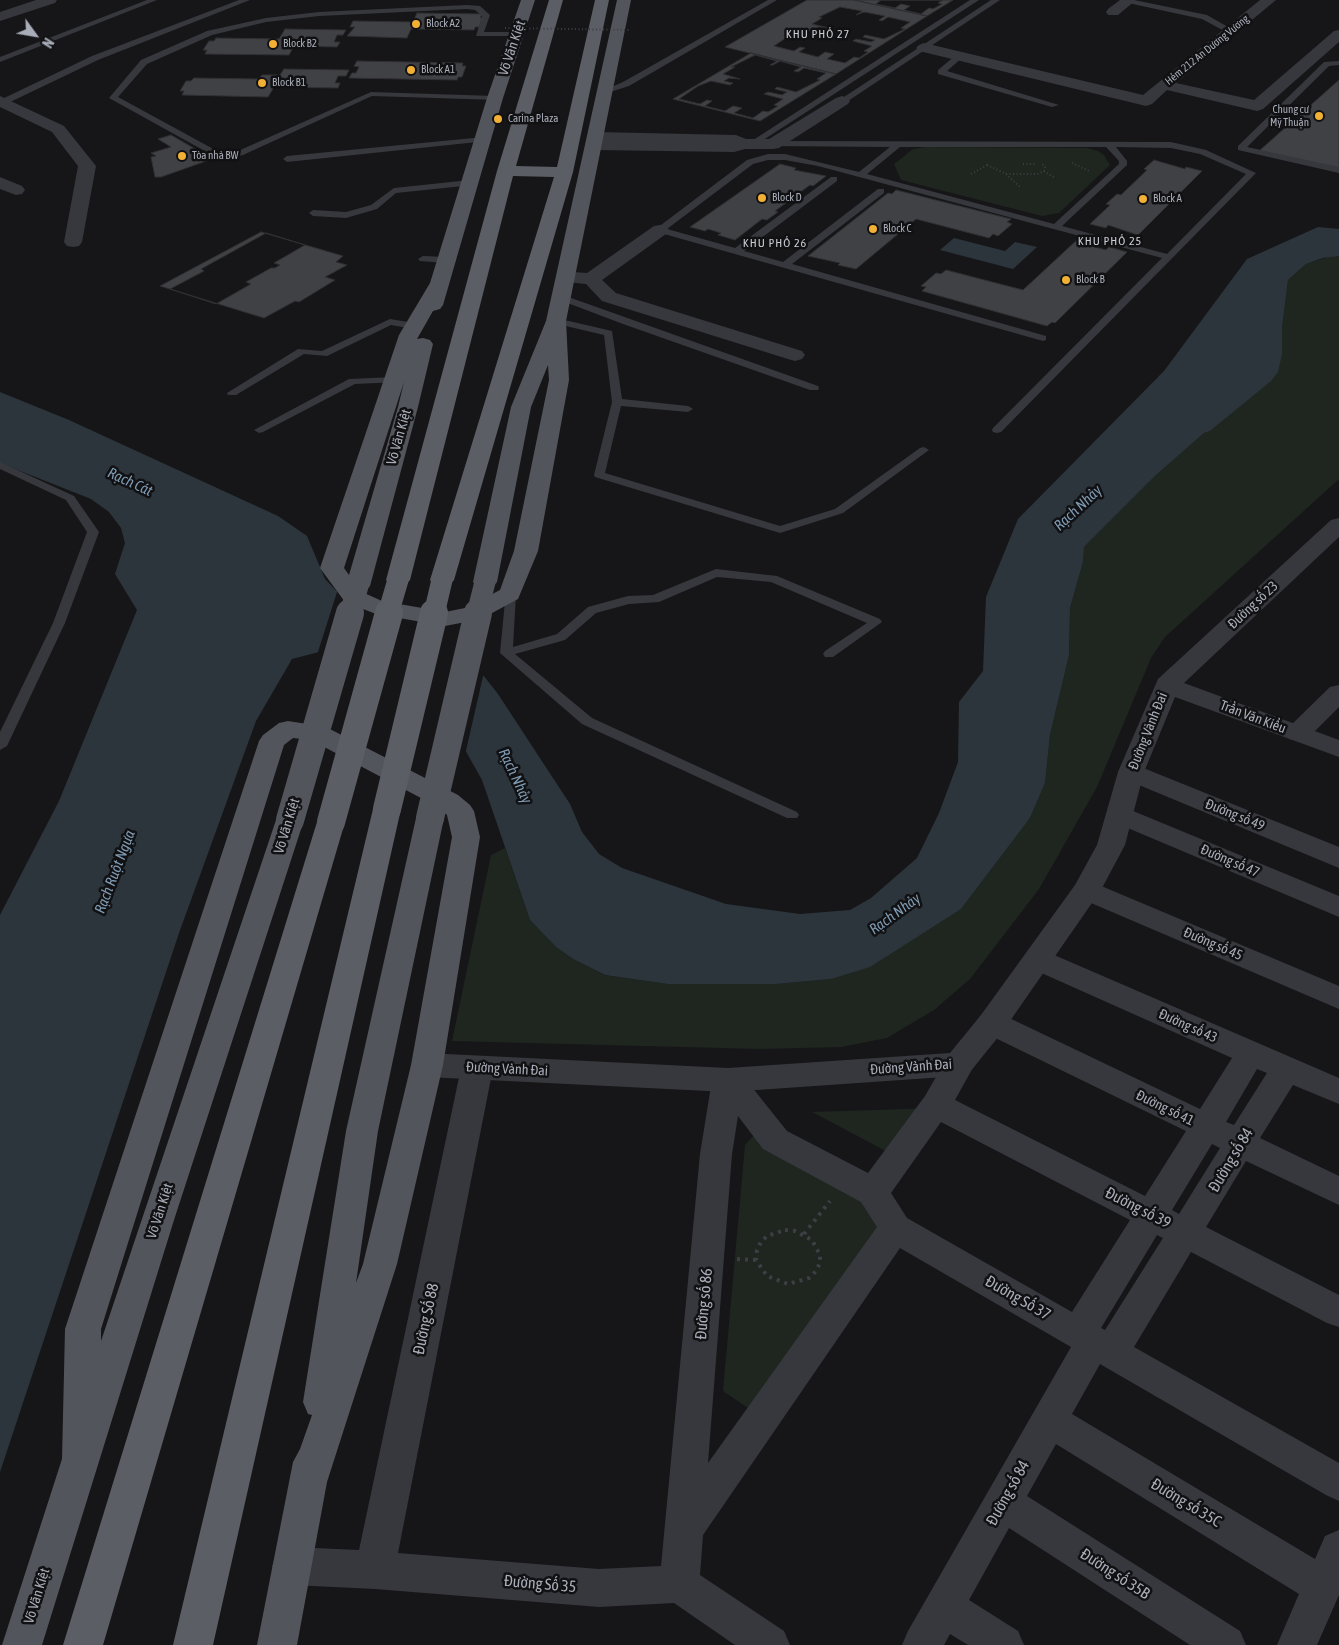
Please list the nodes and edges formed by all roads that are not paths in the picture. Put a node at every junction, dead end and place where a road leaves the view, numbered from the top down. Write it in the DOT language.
graph roads {
  1 [pos="50,0"];
  2 [pos="153,0"];
  3 [pos="246,0"];
  4 [pos="528,0"];
  5 [pos="556,0"];
  6 [pos="602,0"];
  7 [pos="624,0"];
  8 [pos="773,0"];
  9 [pos="975,0"];
  10 [pos="996,0"];
  11 [pos="1128,0"];
  12 [pos="1269,0"];
  13 [pos="1113,12"];
  14 [pos="0,17"];
  15 [pos="511,31"];
  16 [pos="1231,31"];
  17 [pos="1339,34"];
  18 [pos="924,48"];
  19 [pos="959,57"];
  20 [pos="0,60"];
  21 [pos="1339,63"];
  22 [pos="1164,84"];
  23 [pos="604,92"];
  24 [pos="495,98"];
  25 [pos="842,101"];
  26 [pos="1,102"];
  27 [pos="1055,105"];
  28 [pos="484,139"];
  29 [pos="595,141"];
  30 [pos="747,144"];
  31 [pos="773,144"];
  32 [pos="1108,144"];
  33 [pos="897,146"];
  34 [pos="287,159"];
  35 [pos="1339,170"];
  36 [pos="506,171"];
  37 [pos="564,172"];
  38 [pos="859,176"];
  39 [pos="834,180"];
  40 [pos="0,182"];
  41 [pos="470,183"];
  42 [pos="16,190"];
  43 [pos="881,190"];
  44 [pos="314,213"];
  45 [pos="1055,227"];
  46 [pos="660,230"];
  47 [pos="73,242"];
  48 [pos="737,251"];
  49 [pos="1169,257"];
  50 [pos="423,259"];
  51 [pos="446,260"];
  52 [pos="785,265"];
  53 [pos="591,279"];
  54 [pos="438,287"];
  55 [pos="562,287"];
  56 [pos="556,321"];
  57 [pos="414,326"];
  58 [pos="1043,338"];
  59 [pos="795,355"];
  60 [pos="394,380"];
  61 [pos="814,388"];
  62 [pos="232,393"];
  63 [pos="616,402"];
  64 [pos="688,409"];
  65 [pos="259,430"];
  66 [pos="997,430"];
  67 [pos="924,450"];
  68 [pos="0,465"];
  69 [pos="1339,525"];
  70 [pos="510,594"];
  71 [pos="506,653"];
  72 [pos="829,654"];
  73 [pos="1167,685"];
  74 [pos="1339,693"];
  75 [pos="1298,733"];
  76 [pos="0,746"];
  77 [pos="1339,749"];
  78 [pos="1131,772"];
  79 [pos="1121,814"];
  80 [pos="792,815"];
  81 [pos="1339,858"];
  82 [pos="1087,890"];
  83 [pos="1339,907"];
  84 [pos="1038,958"];
  85 [pos="1339,998"];
  86 [pos="992,1022"];
  87 [pos="1251,1054"];
  88 [pos="959,1064"];
  89 [pos="427,1065"];
  90 [pos="477,1068"];
  91 [pos="1286,1069"];
  92 [pos="728,1080"];
  93 [pos="1339,1092"];
  94 [pos="936,1105"];
  95 [pos="1206,1128"];
  96 [pos="1240,1144"];
  97 [pos="861,1185"];
  98 [pos="1339,1191"];
  99 [pos="1153,1216"];
  100 [pos="895,1228"];
  101 [pos="1186,1233"];
  102 [pos="1339,1312"];
  103 [pos="1095,1342"];
  104 [pos="1049,1420"];
  105 [pos="80,1457"];
  106 [pos="309,1480"];
  107 [pos="1339,1483"];
  108 [pos="1003,1502"];
  109 [pos="684,1529"];
  110 [pos="1339,1549"];
  111 [pos="292,1566"];
  112 [pos="375,1570"];
  113 [pos="679,1584"];
  114 [pos="1323,1586"];
  115 [pos="944,1607"];
  116 [pos="22,1645"];
  117 [pos="83,1645"];
  118 [pos="193,1645"];
  119 [pos="277,1645"];
  120 [pos="770,1645"];
  121 [pos="922,1645"];
  122 [pos="1004,1645"];
  123 [pos="1226,1645"];
  124 [pos="1297,1645"];
  1 -- 14 [label="street"];
  2 -- 20 [label="lane"];
  3 -- 26 [label="lane"];
  4 -- 15 [label="main road, Võ Văn Kiệt"];
  5 -- 36 [label="highway, Võ Văn Kiệt"];
  6 -- 37 [label="highway"];
  7 -- 23 [label="main road"];
  8 -- 23 [label="lane"];
  9 -- 30 [label="lane"];
  10 -- 18 [label="lane"];
  11 -- 13 [label="street"];
  11 -- 16 [label="lane"];
  12 -- 16 [label="street, Hẻm 212 An Dương Vương"];
  15 -- 24 [label="main road, Võ Văn Kiệt"];
  15 -- 24 [label="lane"];
  16 -- 22 [label="street, Hẻm 212 An Dương Vương"];
  17 -- 22 [label="street"];
  18 -- 19 [label="street"];
  18 -- 25 [label="lane"];
  19 -- 22 [label="street, Hẻm 212 An Dương Vương"];
  19 -- 27 [label="lane"];
  21 -- 35 [label="lane"];
  23 -- 29 [label="main road"];
  24 -- 28 [label="main road, Võ Văn Kiệt"];
  25 -- 31 [label="street"];
  26 -- 47 [label="street"];
  28 -- 34 [label="lane"];
  28 -- 41 [label="main road, Võ Văn Kiệt"];
  29 -- 30 [label="street"];
  29 -- 55 [label="main road"];
  30 -- 31 [label="street"];
  31 -- 33 [label="lane"];
  32 -- 33 [label="lane"];
  32 -- 45 [label="lane"];
  32 -- 49 [label="lane"];
  33 -- 38 [label="lane"];
  36 -- 37 [label="highway"];
  36 -- 117 [label="highway, Võ Văn Kiệt, bridge"];
  37 -- 118 [label="highway, bridge"];
  38 -- 45 [label="lane"];
  38 -- 46 [label="lane"];
  39 -- 48 [label="lane"];
  40 -- 42 [label="street"];
  41 -- 44 [label="lane"];
  41 -- 51 [label="main road, Võ Văn Kiệt"];
  43 -- 52 [label="lane"];
  45 -- 49 [label="lane"];
  46 -- 48 [label="lane"];
  46 -- 53 [label="street"];
  48 -- 52 [label="lane"];
  49 -- 66 [label="lane"];
  50 -- 51 [label="lane"];
  51 -- 54 [label="main road, Võ Văn Kiệt"];
  52 -- 58 [label="lane"];
  53 -- 55 [label="street"];
  53 -- 59 [label="street"];
  54 -- 57 [label="main road"];
  54 -- 105 [label="main road, Võ Văn Kiệt, bridge"];
  55 -- 56 [label="main road"];
  55 -- 61 [label="lane"];
  56 -- 63 [label="lane"];
  56 -- 70 [label="main road"];
  56 -- 106 [label="main road, bridge"];
  57 -- 60 [label="main road"];
  57 -- 62 [label="lane"];
  60 -- 65 [label="lane"];
  60 -- 70 [label="main road"];
  63 -- 64 [label="lane"];
  63 -- 67 [label="lane"];
  68 -- 76 [label="lane"];
  69 -- 73 [label="street, Đường số 23"];
  70 -- 71 [label="lane"];
  71 -- 72 [label="lane"];
  71 -- 80 [label="lane"];
  73 -- 75 [label="street, Trần Văn Kiểu"];
  73 -- 78 [label="street, Đường Vành Đai"];
  74 -- 75 [label="street"];
  75 -- 77 [label="street, Trần Văn Kiểu"];
  78 -- 79 [label="street, Đường Vành Đai"];
  78 -- 81 [label="street, Đường số 49"];
  79 -- 82 [label="street, Đường Vành Đai"];
  79 -- 83 [label="street, Đường số 47"];
  82 -- 84 [label="street, Đường Vành Đai"];
  82 -- 85 [label="street, Đường số 45"];
  84 -- 86 [label="street, Đường Vành Đai"];
  84 -- 87 [label="street, Đường số 43"];
  86 -- 88 [label="street, Đường Vành Đai"];
  86 -- 95 [label="street, Đường số 41"];
  87 -- 91 [label="street, Đường số 43"];
  87 -- 95 [label="street, Đường số 84"];
  88 -- 92 [label="street, Đường Vành Đai"];
  88 -- 94 [label="street"];
  89 -- 90 [label="street, Đường Vành Đai"];
  89 -- 105 [label="main road"];
  89 -- 106 [label="main road"];
  90 -- 92 [label="street, Đường Vành Đai"];
  90 -- 112 [label="street, Đường Số 88"];
  91 -- 93 [label="street, Đường số 43"];
  91 -- 96 [label="street, Đường số 84"];
  92 -- 97 [label="street"];
  92 -- 109 [label="street, Đường số 86"];
  94 -- 97 [label="street"];
  94 -- 99 [label="street, Đường số 39"];
  95 -- 96 [label="street, Đường số 41"];
  95 -- 99 [label="street, Đường số 84"];
  96 -- 98 [label="street, Đường số 41"];
  96 -- 101 [label="street, Đường số 84"];
  97 -- 100 [label="street, Đường Số 37"];
  99 -- 101 [label="street, Đường số 39"];
  99 -- 103 [label="street, Đường số 84"];
  100 -- 103 [label="street, Đường Số 37"];
  100 -- 109 [label="street, Đường số 86"];
  101 -- 102 [label="street, Đường số 39"];
  101 -- 103 [label="street, Đường số 84"];
  103 -- 104 [label="street, Đường số 84"];
  103 -- 107 [label="street, Đường Số 37"];
  104 -- 108 [label="street, Đường số 84"];
  104 -- 114 [label="street, Đường số 35C"];
  105 -- 116 [label="main road, Võ Văn Kiệt"];
  106 -- 111 [label="main road"];
  108 -- 115 [label="street, Đường số 84"];
  108 -- 123 [label="street, Đường số 35B"];
  109 -- 113 [label="street, Đường số 86"];
  110 -- 114 [label="street"];
  111 -- 112 [label="street, Đường Số 35"];
  111 -- 119 [label="main road"];
  112 -- 113 [label="street, Đường Số 35"];
  113 -- 120 [label="street"];
  114 -- 124 [label="street"];
  115 -- 121 [label="street, Đường số 84"];
  115 -- 122 [label="street"];
}
